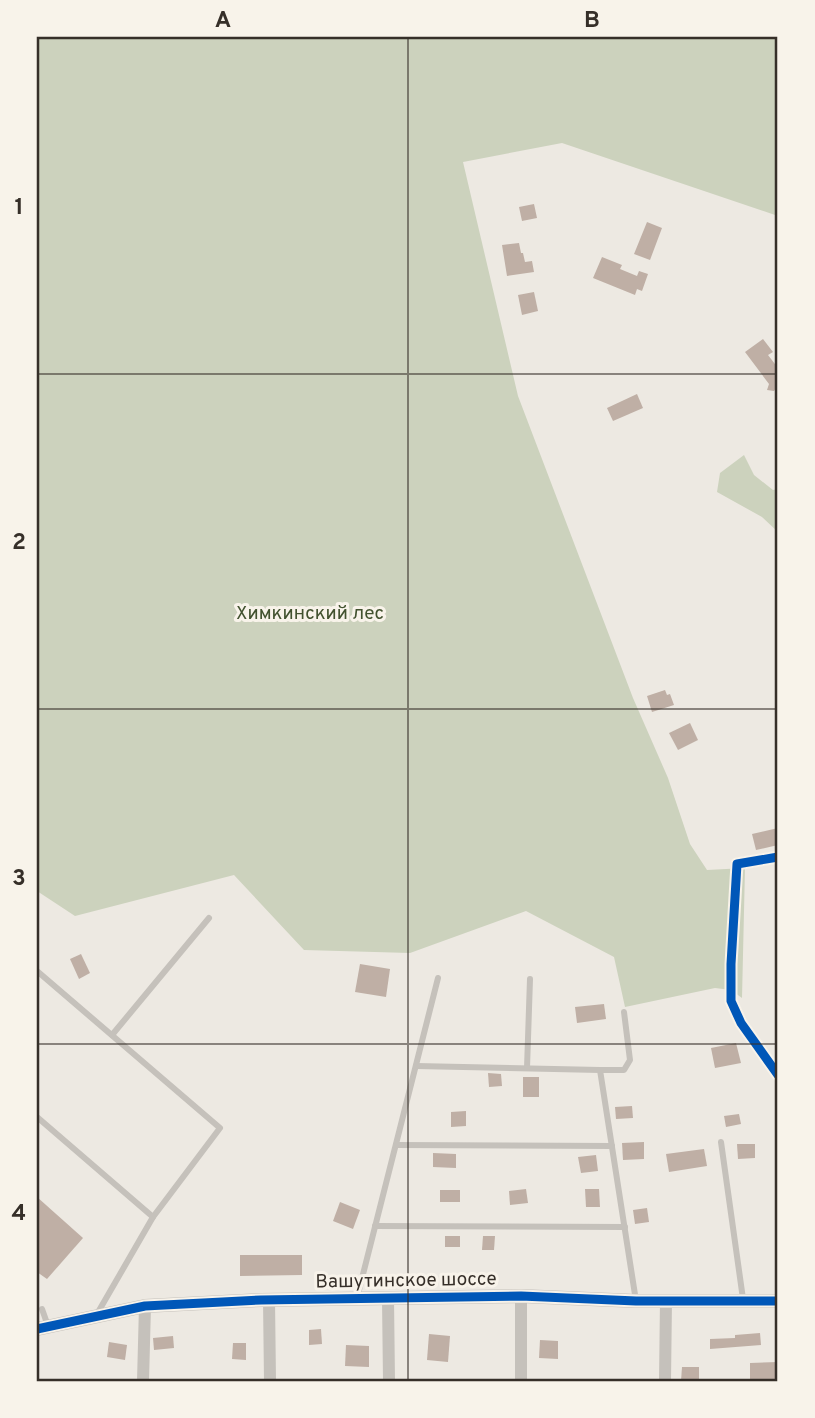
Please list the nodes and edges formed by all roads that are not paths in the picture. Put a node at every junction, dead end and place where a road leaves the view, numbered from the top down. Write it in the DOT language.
graph roads {
  1 [pos="778,857"];
  2 [pos="209,918"];
  3 [pos="38,974"];
  4 [pos="438,978"];
  5 [pos="530,979"];
  6 [pos="624,1012"];
  7 [pos="112,1035"];
  8 [pos="416,1066"];
  9 [pos="527,1069"];
  10 [pos="600,1070"];
  11 [pos="778,1074"];
  12 [pos="37,1117"];
  13 [pos="721,1142"];
  14 [pos="396,1144"];
  15 [pos="612,1146"];
  16 [pos="153,1217"];
  17 [pos="375,1226"];
  18 [pos="625,1227"];
  19 [pos="521,1296"];
  20 [pos="357,1299"];
  21 [pos="388,1299"];
  22 [pos="269,1300"];
  23 [pos="666,1300"];
  24 [pos="636,1301"];
  25 [pos="743,1301"];
  26 [pos="778,1301"];
  27 [pos="145,1306"];
  28 [pos="43,1309"];
  29 [pos="96,1315"];
  30 [pos="42,1327"];
  31 [pos="143,1381"];
  32 [pos="270,1381"];
  33 [pos="389,1381"];
  34 [pos="521,1381"];
  35 [pos="665,1381"];
  1 -- 11 [label="street"];
  2 -- 7 [label="lane"];
  3 -- 7 [label="lane"];
  4 -- 8 [label="lane"];
  5 -- 9 [label="lane"];
  6 -- 10 [label="lane"];
  7 -- 16 [label="lane"];
  8 -- 9 [label="lane"];
  8 -- 14 [label="lane"];
  9 -- 10 [label="lane"];
  10 -- 15 [label="lane"];
  12 -- 16 [label="lane"];
  13 -- 25 [label="lane"];
  14 -- 15 [label="lane"];
  14 -- 17 [label="lane"];
  15 -- 18 [label="lane"];
  16 -- 29 [label="lane"];
  17 -- 18 [label="lane"];
  17 -- 20 [label="lane"];
  18 -- 24 [label="lane"];
  19 -- 21 [label="street, Вашутинское шоссе"];
  19 -- 24 [label="street, Вашутинское шоссе"];
  19 -- 34 [label="street"];
  20 -- 21 [label="street, Вашутинское шоссе"];
  20 -- 22 [label="street, Вашутинское шоссе"];
  21 -- 33 [label="street"];
  22 -- 27 [label="street, Вашутинское шоссе"];
  22 -- 32 [label="street"];
  23 -- 24 [label="street, Вашутинское шоссе"];
  23 -- 25 [label="street, Вашутинское шоссе"];
  23 -- 35 [label="street"];
  25 -- 26 [label="street, Вашутинское шоссе"];
  27 -- 29 [label="street, Вашутинское шоссе"];
  27 -- 31 [label="street"];
  28 -- 30 [label="lane"];
  29 -- 30 [label="street, Вашутинское шоссе"];
}
